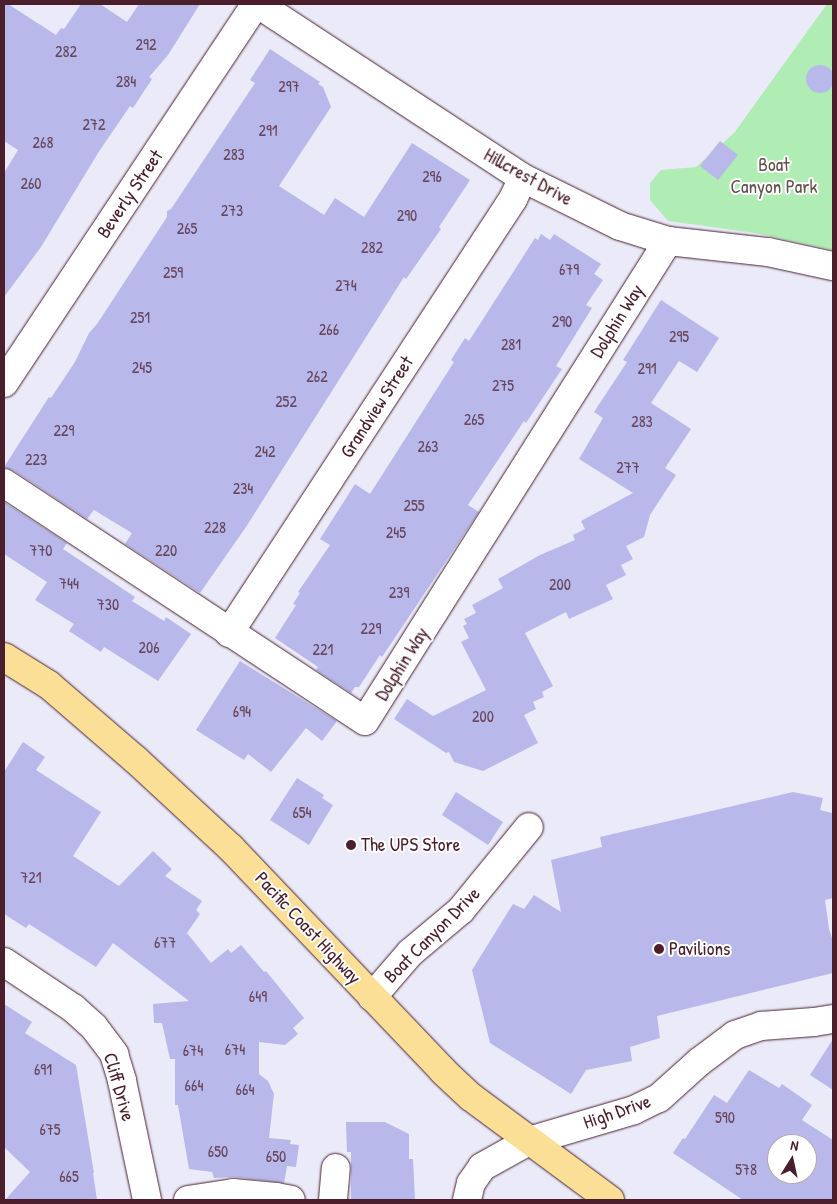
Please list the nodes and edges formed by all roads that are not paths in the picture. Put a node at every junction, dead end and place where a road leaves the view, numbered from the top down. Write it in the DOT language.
graph roads {
  1 [pos="257,4"];
  2 [pos="523,178"];
  3 [pos="668,241"];
  4 [pos="833,266"];
  5 [pos="4,384"];
  6 [pos="4,483"];
  7 [pos="229,634"];
  8 [pos="4,657"];
  9 [pos="529,827"];
  10 [pos="4,962"];
  11 [pos="372,996"];
  12 [pos="833,1018"];
  13 [pos="528,1141"];
  14 [pos="336,1168"];
  15 [pos="147,1200"];
  16 [pos="188,1200"];
  17 [pos="291,1200"];
  18 [pos="333,1200"];
  19 [pos="467,1200"];
  20 [pos="610,1200"];
  1 -- 2 [label="street, Hillcrest Drive"];
  1 -- 5 [label="street, Beverly Street"];
  2 -- 3 [label="street, Hillcrest Drive"];
  2 -- 7 [label="street, Grandview Street"];
  3 -- 4 [label="street, Hillcrest Drive"];
  3 -- 7 [label="street, Dolphin Way"];
  6 -- 7 [label="street, Dolphin Way"];
  8 -- 11 [label="highway, Pacific Coast Highway"];
  9 -- 11 [label="street, Boat Canyon Drive"];
  10 -- 15 [label="street, Cliff Drive"];
  11 -- 13 [label="highway, Pacific Coast Highway"];
  12 -- 13 [label="street, High Drive"];
  13 -- 19 [label="street, High Drive"];
  13 -- 20 [label="highway, Pacific Coast Highway"];
  14 -- 18 [label="street"];
  16 -- 17 [label="street"];
}
